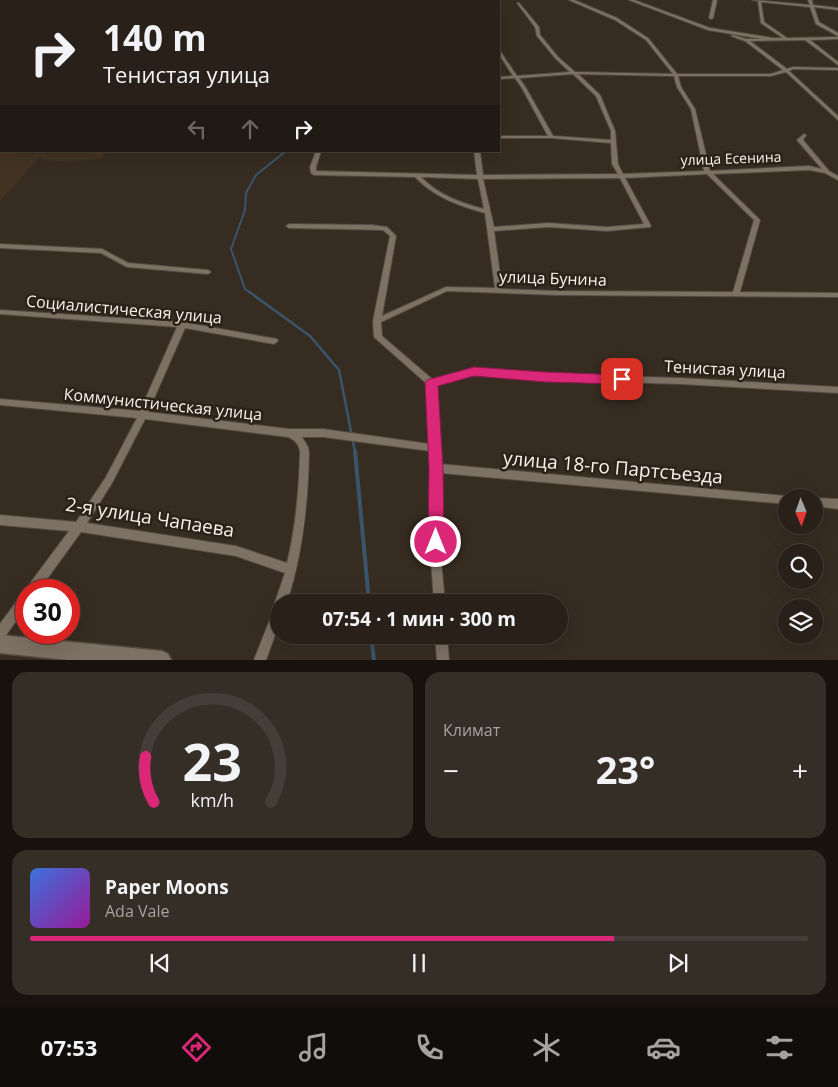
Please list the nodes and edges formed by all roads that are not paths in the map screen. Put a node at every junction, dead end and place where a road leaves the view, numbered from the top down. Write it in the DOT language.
graph roads {
  1 [pos="571,0"];
  2 [pos="631,0"];
  3 [pos="715,0"];
  4 [pos="754,0"];
  5 [pos="759,0"];
  6 [pos="810,0"];
  7 [pos="518,4"];
  8 [pos="812,6"];
  9 [pos="838,8"];
  10 [pos="711,18"];
  11 [pos="709,29"];
  12 [pos="838,37"];
  13 [pos="785,38"];
  14 [pos="805,38"];
  15 [pos="772,39"];
  16 [pos="746,40"];
  17 [pos="500,54"];
  18 [pos="838,64"];
  19 [pos="785,69"];
  20 [pos="838,69"];
  21 [pos="574,72"];
  22 [pos="676,75"];
  23 [pos="515,77"];
  24 [pos="500,78"];
  25 [pos="838,119"];
  26 [pos="804,135"];
  27 [pos="500,137"];
  28 [pos="551,137"];
  29 [pos="614,142"];
  30 [pos="319,152"];
  31 [pos="477,152"];
  32 [pos="817,159"];
  33 [pos="808,168"];
  34 [pos="707,171"];
  35 [pos="827,172"];
  36 [pos="416,176"];
  37 [pos="623,176"];
  38 [pos="480,177"];
  39 [pos="838,178"];
  40 [pos="487,212"];
  41 [pos="289,226"];
  42 [pos="491,229"];
  43 [pos="0,246"];
  44 [pos="208,272"];
  45 [pos="499,290"];
  46 [pos="736,295"];
  47 [pos="838,295"];
  48 [pos="0,312"];
  49 [pos="377,321"];
  50 [pos="182,325"];
  51 [pos="274,341"];
  52 [pos="431,383"];
  53 [pos="838,390"];
  54 [pos="0,402"];
  55 [pos="142,415"];
  56 [pos="289,432"];
  57 [pos="434,448"];
  58 [pos="436,468"];
  59 [pos="778,499"];
  60 [pos="823,503"];
  61 [pos="838,504"];
  62 [pos="0,520"];
  63 [pos="79,527"];
  64 [pos="290,570"];
  65 [pos="40,579"];
  66 [pos="283,594"];
  67 [pos="438,594"];
  68 [pos="15,613"];
  69 [pos="270,633"];
  70 [pos="0,634"];
  71 [pos="0,644"];
  72 [pos="442,644"];
  73 [pos="162,660"];
  74 [pos="260,660"];
  75 [pos="443,660"];
  1 -- 22 [label="street"];
  2 -- 11 [label="street"];
  3 -- 10 [label="street"];
  4 -- 5 [label="street"];
  5 -- 8 [label="street"];
  5 -- 13 [label="street"];
  6 -- 8 [label="street"];
  7 -- 21 [label="street"];
  8 -- 9 [label="street"];
  8 -- 12 [label="street"];
  11 -- 15 [label="street"];
  11 -- 16 [label="street"];
  12 -- 14 [label="street"];
  13 -- 14 [label="street"];
  13 -- 15 [label="street"];
  14 -- 18 [label="street"];
  15 -- 16 [label="street"];
  16 -- 19 [label="street"];
  17 -- 23 [label="street"];
  19 -- 20 [label="street"];
  19 -- 22 [label="street"];
  19 -- 25 [label="street"];
  21 -- 22 [label="street"];
  21 -- 23 [label="street"];
  21 -- 29 [label="street"];
  22 -- 34 [label="street"];
  23 -- 24 [label="street"];
  23 -- 28 [label="street"];
  26 -- 32 [label="street"];
  27 -- 28 [label="street"];
  28 -- 29 [label="street"];
  29 -- 37 [label="street"];
  30 -- 36 [label="street, улица Есенина"];
  31 -- 38 [label="street"];
  32 -- 33 [label="street"];
  32 -- 35 [label="street"];
  33 -- 34 [label="street, улица Есенина"];
  33 -- 35 [label="street, улица Есенина"];
  34 -- 37 [label="street, улица Есенина"];
  34 -- 46 [label="street"];
  35 -- 39 [label="street, улица Есенина"];
  36 -- 38 [label="street, улица Есенина"];
  36 -- 40 [label="street"];
  37 -- 38 [label="street, улица Есенина"];
  37 -- 42 [label="street"];
  38 -- 40 [label="street"];
  40 -- 42 [label="street"];
  41 -- 49 [label="street"];
  42 -- 45 [label="street"];
  43 -- 44 [label="street"];
  45 -- 46 [label="street, улица Бунина"];
  45 -- 49 [label="street, улица Бунина"];
  46 -- 47 [label="street, улица Бунина"];
  48 -- 50 [label="street, Социалистическая улица"];
  49 -- 52 [label="street"];
  50 -- 51 [label="street, Социалистическая улица"];
  50 -- 55 [label="street"];
  52 -- 53 [label="street, Тенистая улица"];
  52 -- 57 [label="street"];
  54 -- 55 [label="street, Коммунистическая улица"];
  55 -- 56 [label="street, Коммунистическая улица"];
  55 -- 63 [label="street"];
  56 -- 57 [label="street, Коммунистическая улица"];
  56 -- 64 [label="street"];
  57 -- 58 [label="street"];
  58 -- 59 [label="street, улица 18-го Партсъезда"];
  58 -- 67 [label="street"];
  60 -- 61 [label="street"];
  62 -- 63 [label="street, 2-я улица Чапаева"];
  63 -- 64 [label="street, 2-я улица Чапаева"];
  63 -- 65 [label="street"];
  64 -- 66 [label="street"];
  68 -- 70 [label="street"];
  69 -- 74 [label="street"];
  71 -- 73 [label="main road"];
  72 -- 75 [label="street"];
}
